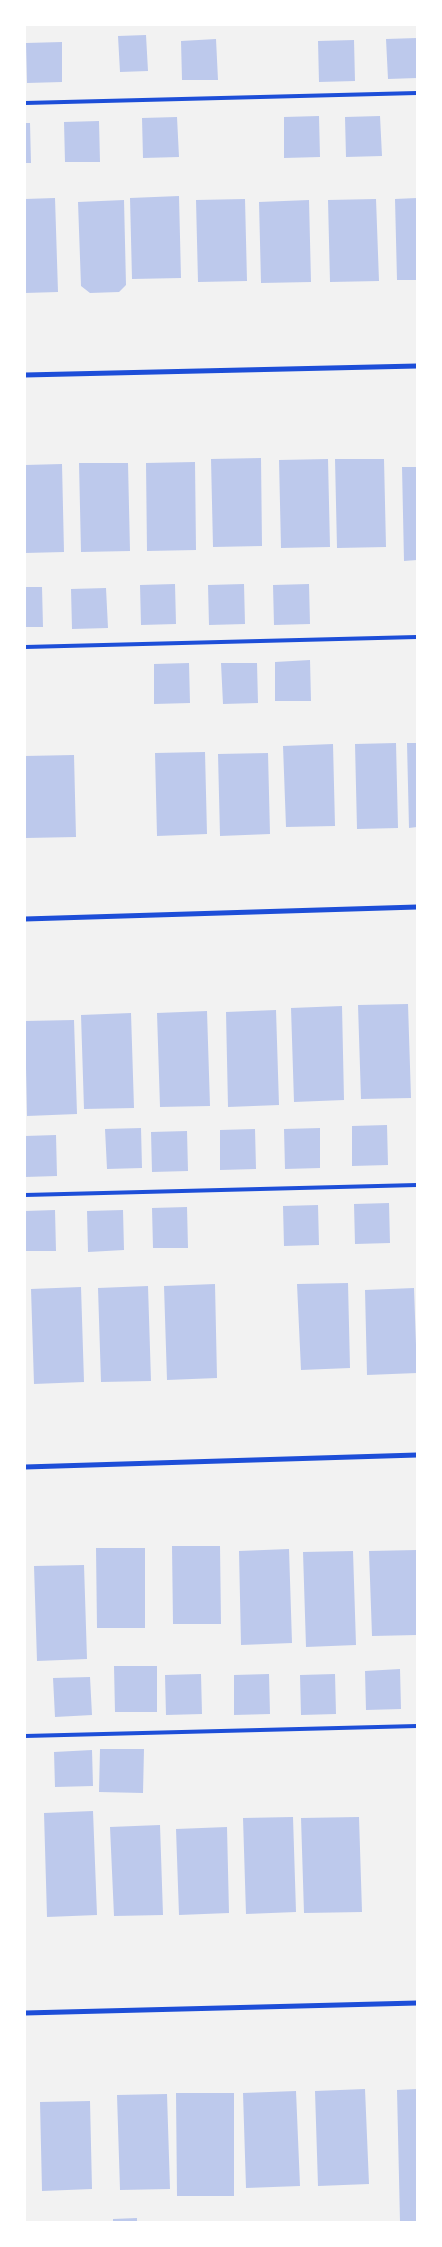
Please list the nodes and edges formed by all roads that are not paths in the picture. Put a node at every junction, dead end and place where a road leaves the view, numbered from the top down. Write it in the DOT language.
graph roads {
  1 [pos="417,93"];
  2 [pos="25,103"];
  3 [pos="417,366"];
  4 [pos="25,375"];
  5 [pos="417,638"];
  6 [pos="25,647"];
  7 [pos="417,907"];
  8 [pos="25,919"];
  9 [pos="417,1185"];
  10 [pos="25,1195"];
  11 [pos="417,1455"];
  12 [pos="25,1467"];
  13 [pos="417,1726"];
  14 [pos="25,1736"];
  15 [pos="417,2003"];
  16 [pos="25,2013"];
  1 -- 2 [label="lane"];
  3 -- 4 [label="street"];
  5 -- 6 [label="lane"];
  7 -- 8 [label="street"];
  9 -- 10 [label="lane"];
  11 -- 12 [label="street"];
  13 -- 14 [label="lane"];
  15 -- 16 [label="street"];
}
